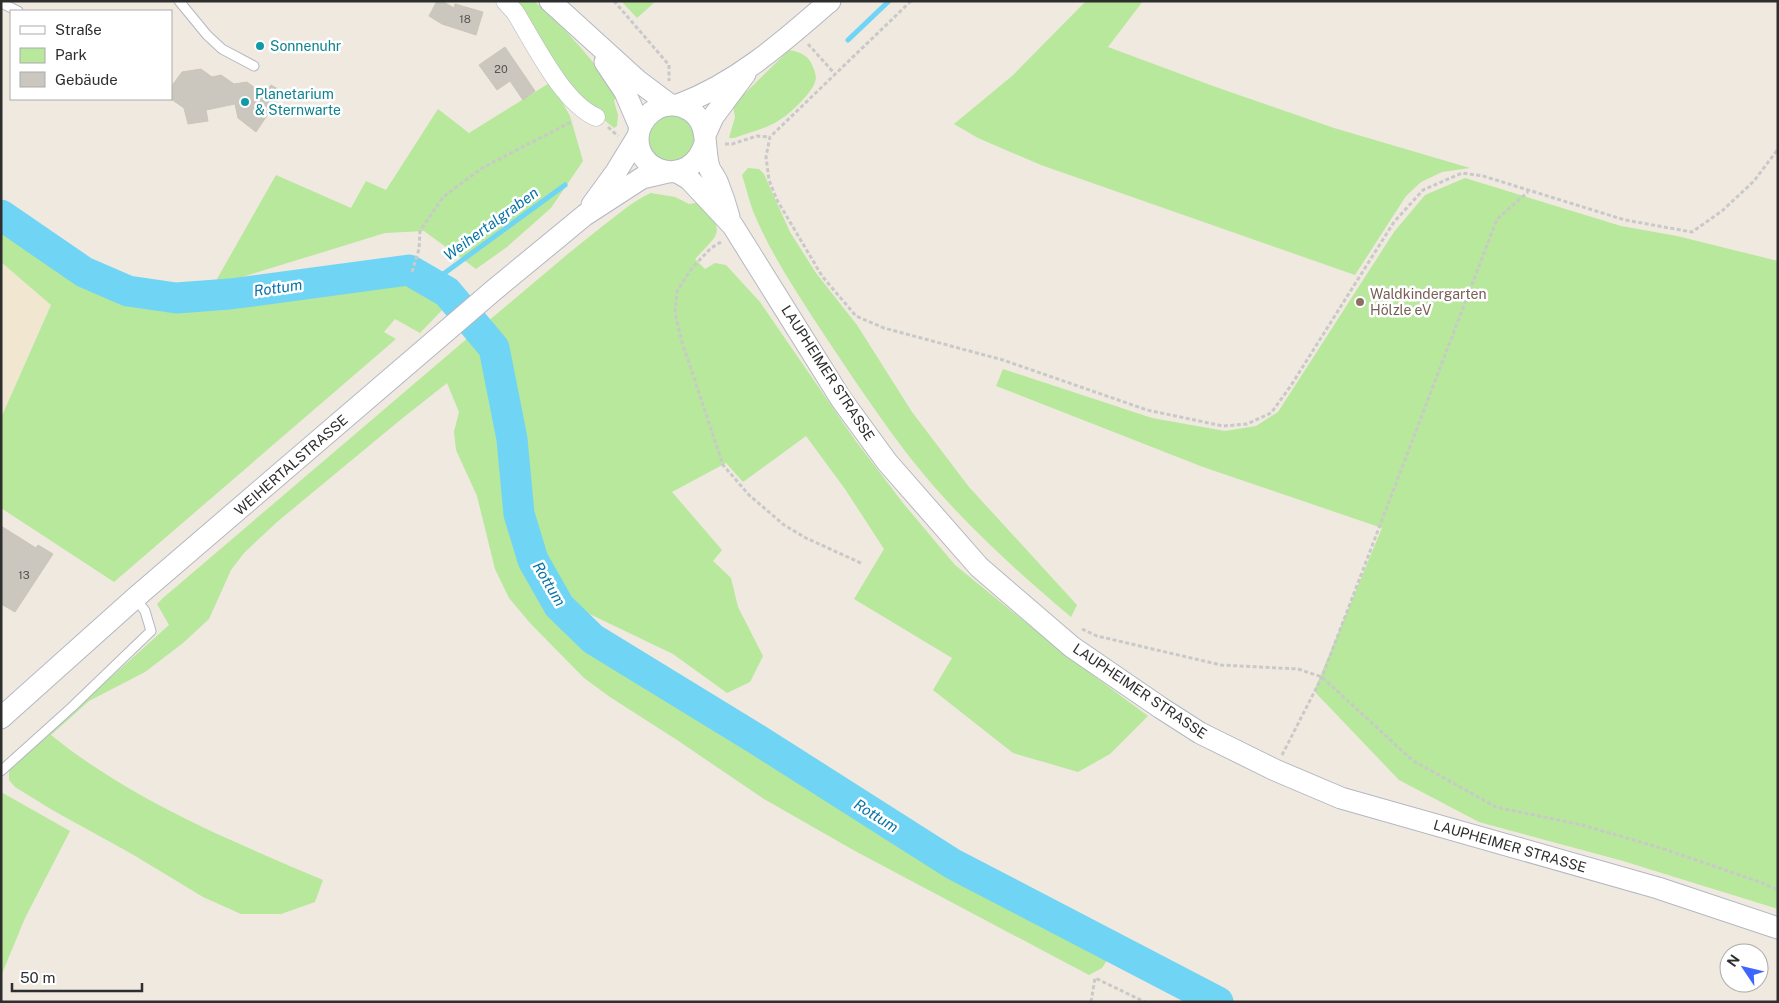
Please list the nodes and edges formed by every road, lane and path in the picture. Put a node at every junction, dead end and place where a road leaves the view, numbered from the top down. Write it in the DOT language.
graph roads {
  1 [pos="179,1"];
  2 [pos="505,1"];
  3 [pos="550,1"];
  4 [pos="614,1"];
  5 [pos="830,1"];
  6 [pos="911,1"];
  7 [pos="1,3"];
  8 [pos="16,10"];
  9 [pos="796,31"];
  10 [pos="582,32"];
  11 [pos="254,66"];
  12 [pos="749,68"];
  13 [pos="834,74"];
  14 [pos="672,99"];
  15 [pos="592,115"];
  16 [pos="639,132"];
  17 [pos="770,137"];
  18 [pos="712,141"];
  19 [pos="1778,149"];
  20 [pos="672,172"];
  21 [pos="1528,191"];
  22 [pos="585,215"];
  23 [pos="735,230"];
  24 [pos="412,272"];
  25 [pos="863,564"];
  26 [pos="136,598"];
  27 [pos="1076,626"];
  28 [pos="1322,677"];
  29 [pos="1,718"];
  30 [pos="1290,738"];
  31 [pos="1,771"];
  32 [pos="1778,890"];
  33 [pos="1778,928"];
  34 [pos="1091,1002"];
  35 [pos="1145,1002"];
  1 -- 11 [label="lane"];
  2 -- 15 [label="street"];
  3 -- 10 [label="street"];
  4 -- 14 [label="path"];
  5 -- 9 [label="street"];
  6 -- 13 [label="path"];
  7 -- 8 [label="lane"];
  9 -- 12 [label="street"];
  9 -- 13 [label="path"];
  10 -- 14 [label="street"];
  10 -- 16 [label="street"];
  12 -- 14 [label="street"];
  12 -- 18 [label="street"];
  13 -- 17 [label="path"];
  14 -- 16 [label="street"];
  14 -- 18 [label="street"];
  15 -- 24 [label="path"];
  16 -- 20 [label="street"];
  16 -- 22 [label="street, WEIHERTALSTRASSE"];
  17 -- 18 [label="path"];
  17 -- 21 [label="path"];
  18 -- 20 [label="street"];
  18 -- 23 [label="street, LAUPHEIMER STRASSE"];
  19 -- 21 [label="path"];
  20 -- 22 [label="street, WEIHERTALSTRASSE"];
  20 -- 23 [label="street, LAUPHEIMER STRASSE"];
  21 -- 28 [label="path"];
  22 -- 26 [label="street, WEIHERTALSTRASSE"];
  23 -- 25 [label="path"];
  23 -- 33 [label="street, LAUPHEIMER STRASSE"];
  26 -- 29 [label="street, WEIHERTALSTRASSE"];
  26 -- 31 [label="lane"];
  27 -- 28 [label="path"];
  28 -- 30 [label="path"];
  28 -- 32 [label="path"];
  34 -- 35 [label="path"];
}
